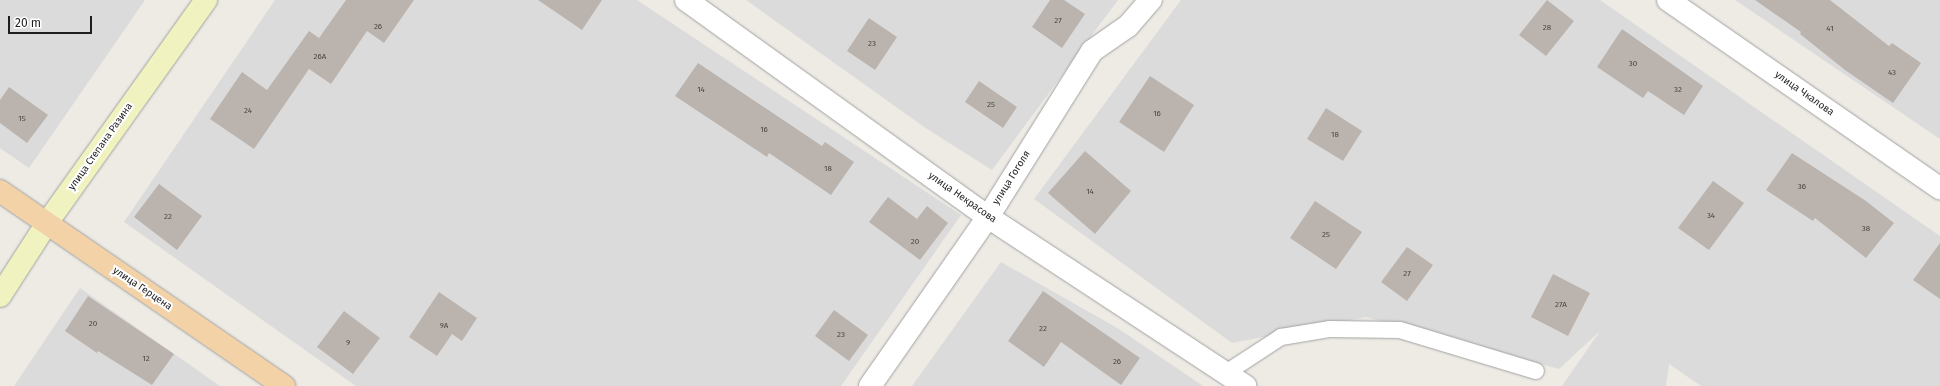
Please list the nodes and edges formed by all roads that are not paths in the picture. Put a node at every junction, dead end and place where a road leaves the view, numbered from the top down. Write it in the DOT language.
graph roads {
  1 [pos="206,0"];
  2 [pos="686,0"];
  3 [pos="1151,0"];
  4 [pos="1668,0"];
  5 [pos="1940,188"];
  6 [pos="0,191"];
  7 [pos="988,217"];
  8 [pos="47,223"];
  9 [pos="0,296"];
  10 [pos="1536,371"];
  11 [pos="1226,373"];
  12 [pos="284,386"];
  13 [pos="870,386"];
  14 [pos="1245,386"];
  1 -- 8 [label="main road, улица Степана Разина"];
  2 -- 7 [label="street, улица Некрасова"];
  3 -- 7 [label="street, улица Гоголя"];
  4 -- 5 [label="street, улица Чкалова"];
  6 -- 8 [label="main road, улица Герцена"];
  7 -- 11 [label="street, улица Некрасова"];
  7 -- 13 [label="street, улица Гоголя"];
  8 -- 9 [label="main road, улица Степана Разина"];
  8 -- 12 [label="main road, улица Герцена"];
  10 -- 11 [label="lane"];
  11 -- 14 [label="street, улица Некрасова"];
}
